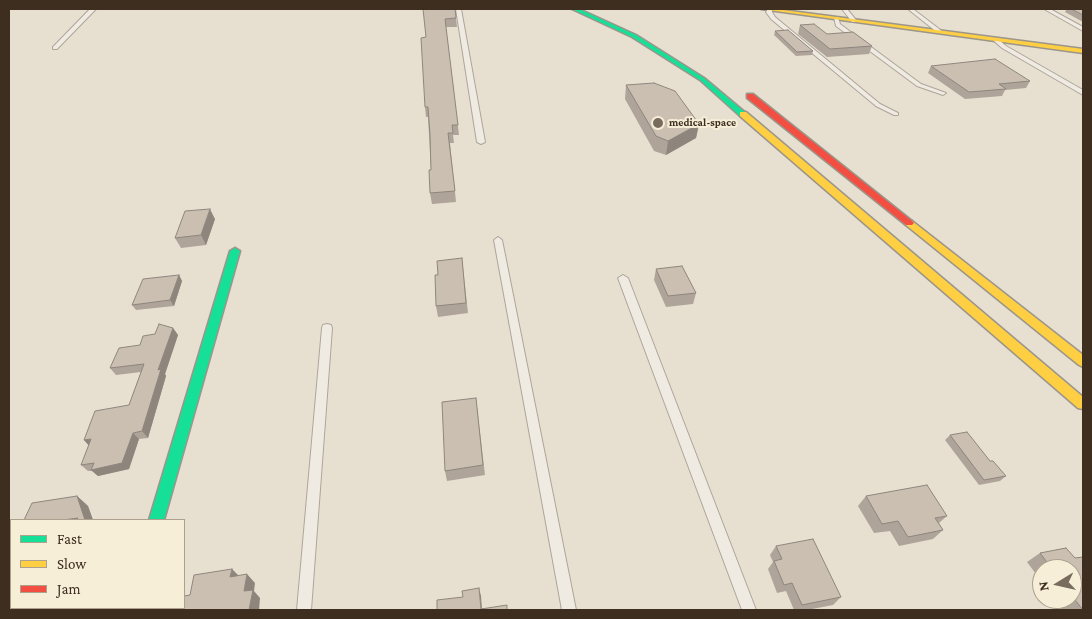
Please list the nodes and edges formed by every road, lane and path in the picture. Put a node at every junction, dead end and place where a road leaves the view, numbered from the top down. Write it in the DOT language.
graph roads {
  1 [pos="93,9"];
  2 [pos="458,9"];
  3 [pos="575,9"];
  4 [pos="767,9"];
  5 [pos="844,9"];
  6 [pos="910,9"];
  7 [pos="1047,9"];
  8 [pos="836,18"];
  9 [pos="854,21"];
  10 [pos="1083,29"];
  11 [pos="940,32"];
  12 [pos="996,40"];
  13 [pos="54,48"];
  14 [pos="1083,51"];
  15 [pos="738,86"];
  16 [pos="943,93"];
  17 [pos="1083,93"];
  18 [pos="896,114"];
  19 [pos="481,142"];
  20 [pos="498,240"];
  21 [pos="235,251"];
  22 [pos="623,278"];
  23 [pos="327,328"];
  24 [pos="1083,362"];
  25 [pos="1083,404"];
  26 [pos="156,519"];
  27 [pos="304,610"];
  28 [pos="569,610"];
  29 [pos="749,610"];
  1 -- 13 [label="lane"];
  2 -- 19 [label="lane"];
  3 -- 25 [label="main road"];
  4 -- 8 [label="main road"];
  4 -- 18 [label="lane"];
  5 -- 9 [label="lane"];
  6 -- 11 [label="lane"];
  7 -- 10 [label="lane"];
  8 -- 9 [label="main road"];
  8 -- 16 [label="lane"];
  9 -- 11 [label="main road"];
  11 -- 12 [label="main road"];
  12 -- 14 [label="main road"];
  12 -- 17 [label="lane"];
  15 -- 24 [label="main road"];
  20 -- 28 [label="lane"];
  21 -- 26 [label="main road"];
  22 -- 29 [label="lane"];
  23 -- 27 [label="lane"];
}
